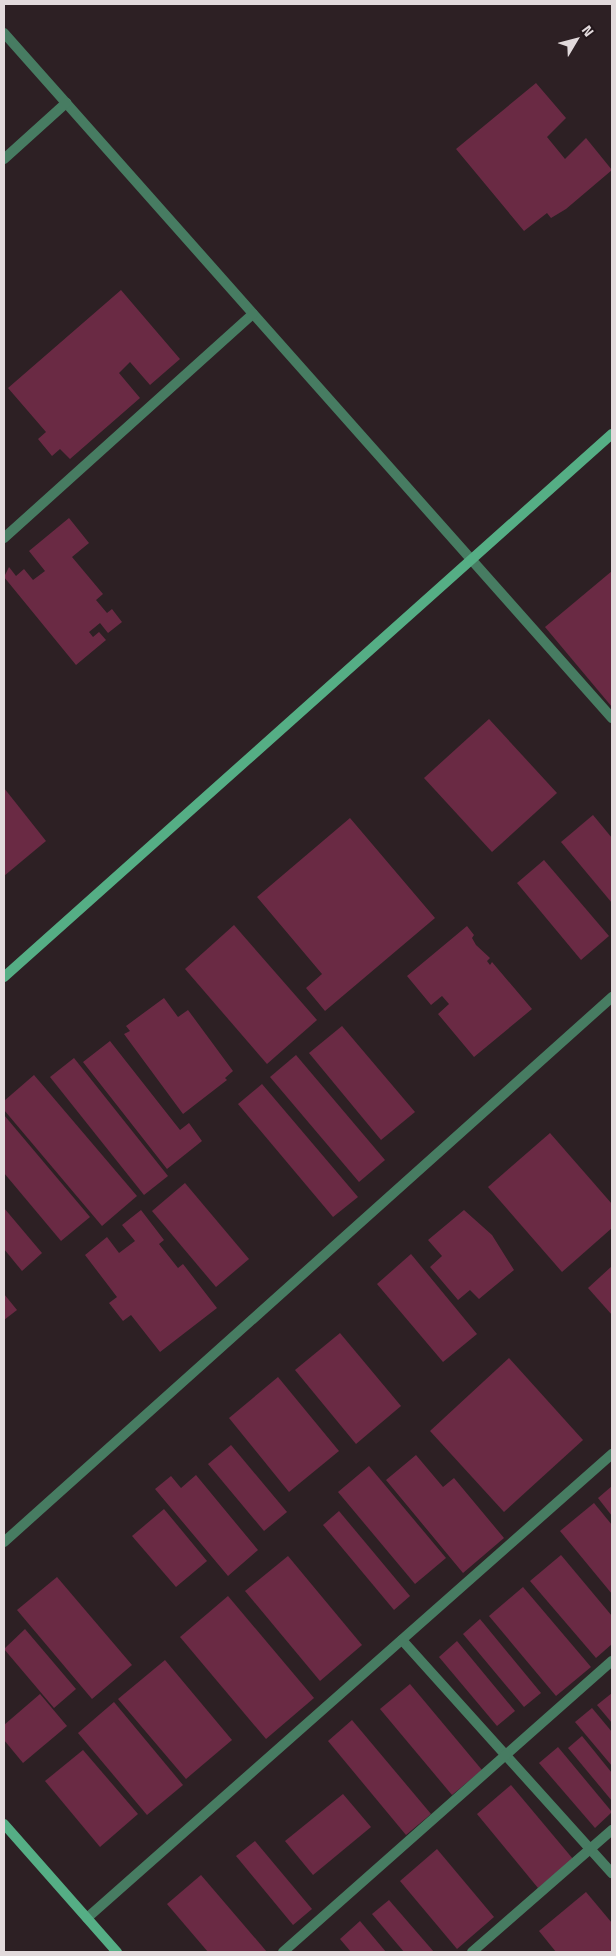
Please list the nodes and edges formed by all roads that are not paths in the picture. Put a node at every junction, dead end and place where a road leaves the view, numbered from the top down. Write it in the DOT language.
graph roads {
  1 [pos="4,33"];
  2 [pos="66,103"];
  3 [pos="4,159"];
  4 [pos="253,314"];
  5 [pos="612,434"];
  6 [pos="4,538"];
  7 [pos="471,560"];
  8 [pos="612,718"];
  9 [pos="4,977"];
  10 [pos="612,997"];
  11 [pos="612,1454"];
  12 [pos="4,1542"];
  13 [pos="402,1640"];
  14 [pos="612,1661"];
  15 [pos="506,1755"];
  16 [pos="4,1824"];
  17 [pos="612,1830"];
  18 [pos="591,1849"];
  19 [pos="612,1873"];
  20 [pos="87,1918"];
  21 [pos="117,1952"];
  22 [pos="283,1952"];
  23 [pos="472,1952"];
  1 -- 2 [label="street"];
  2 -- 3 [label="street"];
  2 -- 4 [label="street"];
  4 -- 6 [label="street"];
  4 -- 7 [label="street"];
  5 -- 7 [label="street"];
  7 -- 8 [label="street"];
  7 -- 9 [label="street"];
  10 -- 12 [label="street"];
  11 -- 13 [label="street"];
  13 -- 15 [label="street"];
  13 -- 20 [label="street"];
  14 -- 15 [label="street"];
  15 -- 18 [label="street"];
  15 -- 22 [label="street"];
  16 -- 20 [label="street"];
  17 -- 18 [label="street"];
  18 -- 19 [label="street"];
  18 -- 23 [label="street"];
  20 -- 21 [label="street"];
}
